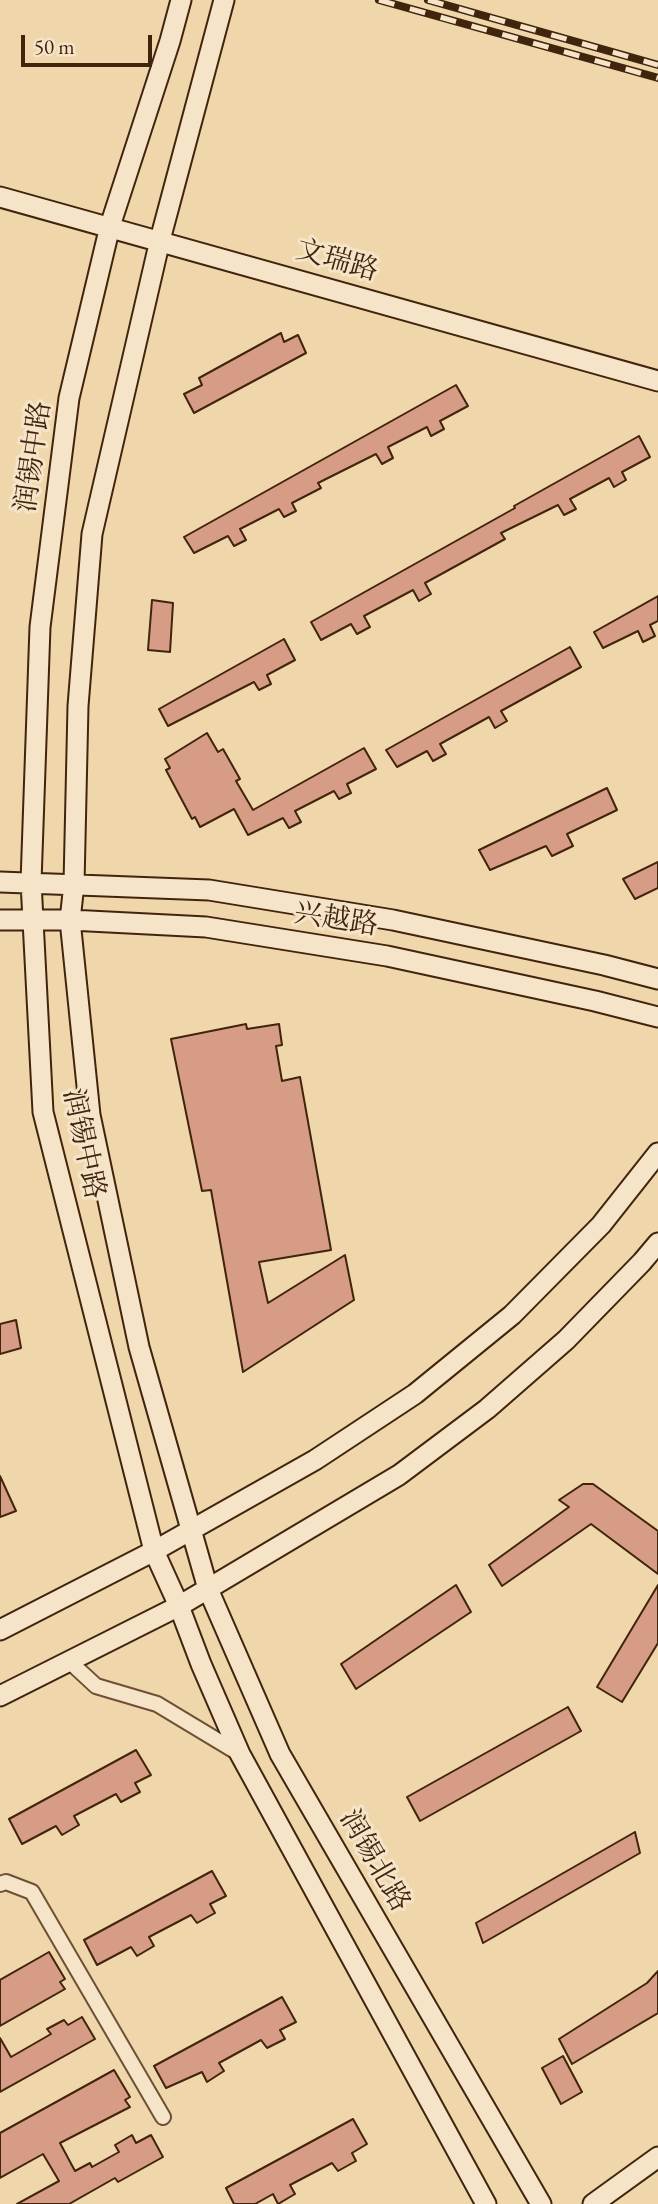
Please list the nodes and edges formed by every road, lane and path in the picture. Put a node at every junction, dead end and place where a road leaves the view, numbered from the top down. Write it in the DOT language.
graph roads {
  1 [pos="181,0"];
  2 [pos="224,0"];
  3 [pos="0,197"];
  4 [pos="110,226"];
  5 [pos="160,240"];
  6 [pos="658,381"];
  7 [pos="0,882"];
  8 [pos="32,882"];
  9 [pos="74,884"];
  10 [pos="0,920"];
  11 [pos="33,920"];
  12 [pos="70,920"];
  13 [pos="658,979"];
  14 [pos="658,1017"];
  15 [pos="658,1153"];
  16 [pos="658,1243"];
  17 [pos="192,1530"];
  18 [pos="154,1551"];
  19 [pos="208,1590"];
  20 [pos="179,1606"];
  21 [pos="0,1630"];
  22 [pos="69,1661"];
  23 [pos="0,1696"];
  24 [pos="240,1754"];
  25 [pos="0,1884"];
  26 [pos="163,2117"];
  27 [pos="658,2157"];
  28 [pos="486,2204"];
  29 [pos="541,2204"];
  30 [pos="593,2204"];
  1 -- 4 [label="main road, 润锡中路"];
  2 -- 5 [label="main road, 润锡中路"];
  3 -- 4 [label="main road, 文瑞路"];
  4 -- 5 [label="main road, 文瑞路"];
  4 -- 8 [label="main road, 润锡中路"];
  5 -- 6 [label="main road, 文瑞路"];
  5 -- 9 [label="main road, 润锡中路"];
  7 -- 8 [label="main road, 兴越路"];
  8 -- 9 [label="main road, 兴越路"];
  8 -- 11 [label="main road, 润锡中路"];
  9 -- 12 [label="main road, 润锡中路"];
  9 -- 13 [label="main road, 兴越路"];
  10 -- 11 [label="main road, 兴越路"];
  11 -- 12 [label="main road, 兴越路"];
  11 -- 18 [label="main road, 润锡中路"];
  12 -- 14 [label="main road, 兴越路"];
  12 -- 17 [label="main road, 润锡中路"];
  15 -- 17 [label="main road"];
  16 -- 19 [label="main road"];
  17 -- 18 [label="main road"];
  17 -- 19 [label="main road, 润锡北路"];
  18 -- 20 [label="main road"];
  18 -- 21 [label="main road"];
  19 -- 20 [label="main road"];
  19 -- 29 [label="main road, 润锡北路"];
  20 -- 22 [label="main road"];
  20 -- 24 [label="main road"];
  22 -- 23 [label="main road"];
  22 -- 24 [label="street"];
  24 -- 28 [label="main road"];
  25 -- 26 [label="street"];
  27 -- 30 [label="main road"];
}
